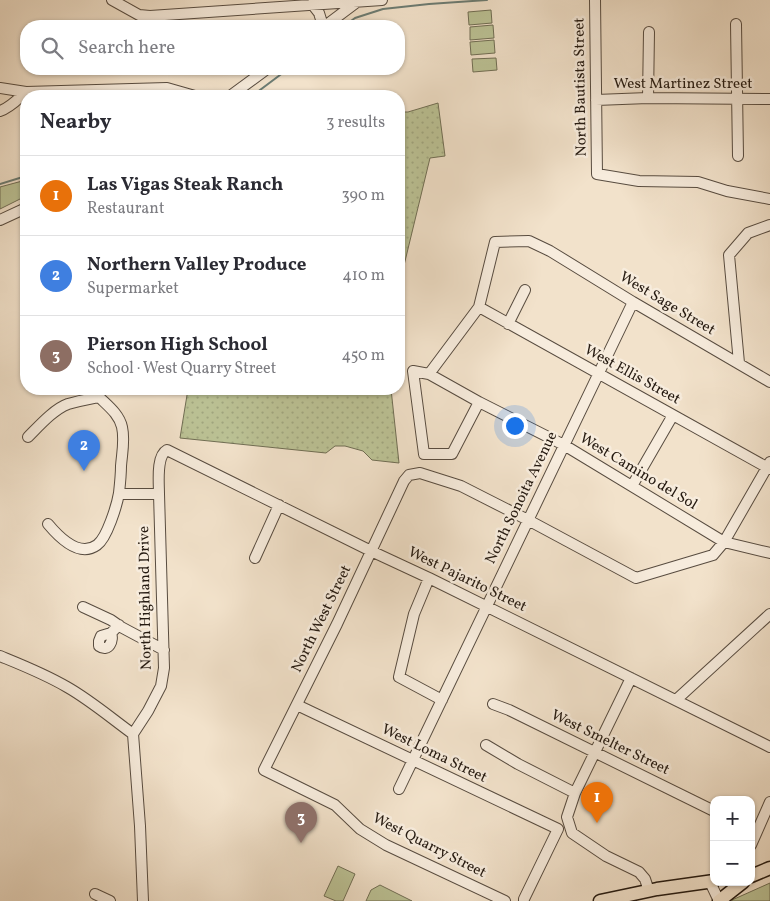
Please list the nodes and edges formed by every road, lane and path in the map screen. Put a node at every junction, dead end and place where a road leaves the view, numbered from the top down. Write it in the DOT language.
graph roads {
  1 [pos="112,0"];
  2 [pos="382,0"];
  3 [pos="595,0"];
  4 [pos="357,2"];
  5 [pos="126,4"];
  6 [pos="312,4"];
  7 [pos="322,20"];
  8 [pos="332,20"];
  9 [pos="736,24"];
  10 [pos="649,32"];
  11 [pos="259,75"];
  12 [pos="0,88"];
  13 [pos="104,90"];
  14 [pos="174,90"];
  15 [pos="238,90"];
  16 [pos="20,91"];
  17 [pos="20,97"];
  18 [pos="648,98"];
  19 [pos="738,99"];
  20 [pos="770,99"];
  21 [pos="596,100"];
  22 [pos="0,111"];
  23 [pos="738,156"];
  24 [pos="770,199"];
  25 [pos="20,211"];
  26 [pos="0,220"];
  27 [pos="770,224"];
  28 [pos="525,290"];
  29 [pos="633,302"];
  30 [pos="479,307"];
  31 [pos="508,324"];
  32 [pos="739,363"];
  33 [pos="429,374"];
  34 [pos="599,374"];
  35 [pos="770,382"];
  36 [pos="95,395"];
  37 [pos="102,395"];
  38 [pos="479,402"];
  39 [pos="673,415"];
  40 [pos="28,437"];
  41 [pos="564,445"];
  42 [pos="159,466"];
  43 [pos="769,466"];
  44 [pos="632,486"];
  45 [pos="119,494"];
  46 [pos="159,494"];
  47 [pos="278,505"];
  48 [pos="528,520"];
  49 [pos="48,524"];
  50 [pos="724,542"];
  51 [pos="371,551"];
  52 [pos="770,553"];
  53 [pos="255,558"];
  54 [pos="429,578"];
  55 [pos="487,606"];
  56 [pos="83,607"];
  57 [pos="770,614"];
  58 [pos="164,650"];
  59 [pos="0,656"];
  60 [pos="631,678"];
  61 [pos="442,700"];
  62 [pos="676,700"];
  63 [pos="493,704"];
  64 [pos="297,705"];
  65 [pos="133,734"];
  66 [pos="486,746"];
  67 [pos="770,747"];
  68 [pos="595,753"];
  69 [pos="412,760"];
  70 [pos="264,770"];
  71 [pos="399,789"];
  72 [pos="576,793"];
  73 [pos="770,802"];
  74 [pos="710,809"];
  75 [pos="755,829"];
  76 [pos="770,868"];
  77 [pos="755,874"];
  78 [pos="710,882"];
  79 [pos="713,886"];
  80 [pos="738,886"];
  81 [pos="649,891"];
  82 [pos="95,894"];
  83 [pos="625,898"];
  84 [pos="110,901"];
  85 [pos="143,901"];
  86 [pos="505,901"];
  87 [pos="524,901"];
  88 [pos="600,901"];
  89 [pos="719,901"];
  1 -- 5 [label="street"];
  2 -- 4 [label="street"];
  3 -- 21 [label="street, North Bautista Street"];
  4 -- 6 [label="street"];
  4 -- 8 [label="street"];
  5 -- 6 [label="street"];
  6 -- 7 [label="street"];
  9 -- 19 [label="street"];
  10 -- 18 [label="street"];
  11 -- 15 [label="street"];
  12 -- 16 [label="street"];
  13 -- 14 [label="street"];
  17 -- 22 [label="street"];
  18 -- 19 [label="street, West Martinez Street"];
  18 -- 21 [label="street, West Martinez Street"];
  19 -- 20 [label="street, West Martinez Street"];
  19 -- 23 [label="street"];
  21 -- 24 [label="street, North Bautista Street"];
  25 -- 26 [label="street"];
  27 -- 32 [label="street"];
  28 -- 31 [label="street"];
  29 -- 30 [label="street, West Sage Street"];
  29 -- 32 [label="street, West Sage Street"];
  29 -- 34 [label="street, North Sonoita Avenue"];
  30 -- 31 [label="street, West Ellis Street"];
  30 -- 33 [label="street"];
  31 -- 34 [label="street, West Ellis Street"];
  32 -- 35 [label="street, West Sage Street"];
  33 -- 38 [label="street, West Camino del Sol"];
  33 -- 38 [label="street, West Camino del Sol"];
  34 -- 39 [label="street, West Ellis Street"];
  34 -- 41 [label="street, North Sonoita Avenue"];
  36 -- 40 [label="street"];
  37 -- 45 [label="street"];
  38 -- 41 [label="street, West Camino del Sol"];
  39 -- 43 [label="street, West Ellis Street"];
  39 -- 44 [label="street"];
  41 -- 44 [label="street, West Camino del Sol"];
  41 -- 48 [label="street, North Sonoita Avenue"];
  42 -- 46 [label="street, North Highland Drive"];
  42 -- 47 [label="street, West Pajarito Street"];
  43 -- 50 [label="street"];
  44 -- 50 [label="street, West Camino del Sol"];
  45 -- 46 [label="street"];
  45 -- 49 [label="street"];
  46 -- 58 [label="street, North Highland Drive"];
  47 -- 51 [label="street, West Pajarito Street"];
  47 -- 53 [label="street"];
  48 -- 50 [label="street"];
  48 -- 51 [label="street, North West Street"];
  48 -- 55 [label="street, North Sonoita Avenue"];
  50 -- 52 [label="street, West Camino del Sol"];
  51 -- 54 [label="street, West Pajarito Street"];
  51 -- 64 [label="street, North West Street"];
  54 -- 55 [label="street, West Pajarito Street"];
  54 -- 61 [label="street"];
  55 -- 60 [label="street, West Pajarito Street"];
  55 -- 61 [label="street, North Sonoita Avenue"];
  56 -- 58 [label="street"];
  57 -- 62 [label="street"];
  58 -- 65 [label="street, North Highland Drive"];
  59 -- 65 [label="street"];
  60 -- 62 [label="street, West Pajarito Street"];
  60 -- 68 [label="street"];
  61 -- 69 [label="street, North Sonoita Avenue"];
  62 -- 67 [label="street, West Pajarito Street"];
  63 -- 68 [label="street, West Smelter Street"];
  64 -- 69 [label="street, West Loma Street"];
  64 -- 70 [label="street, North West Street"];
  65 -- 85 [label="street"];
  66 -- 72 [label="street"];
  68 -- 72 [label="street"];
  68 -- 74 [label="street, West Smelter Street"];
  69 -- 71 [label="street, North Sonoita Avenue"];
  69 -- 87 [label="street, West Loma Street"];
  70 -- 86 [label="street, West Quarry Street"];
  72 -- 81 [label="street"];
  73 -- 75 [label="street"];
  76 -- 77 [label="main road"];
  78 -- 81 [label="main road"];
  79 -- 89 [label="street"];
  80 -- 89 [label="main road"];
  81 -- 83 [label="main road"];
  82 -- 84 [label="street"];
  83 -- 88 [label="main road"];
}
